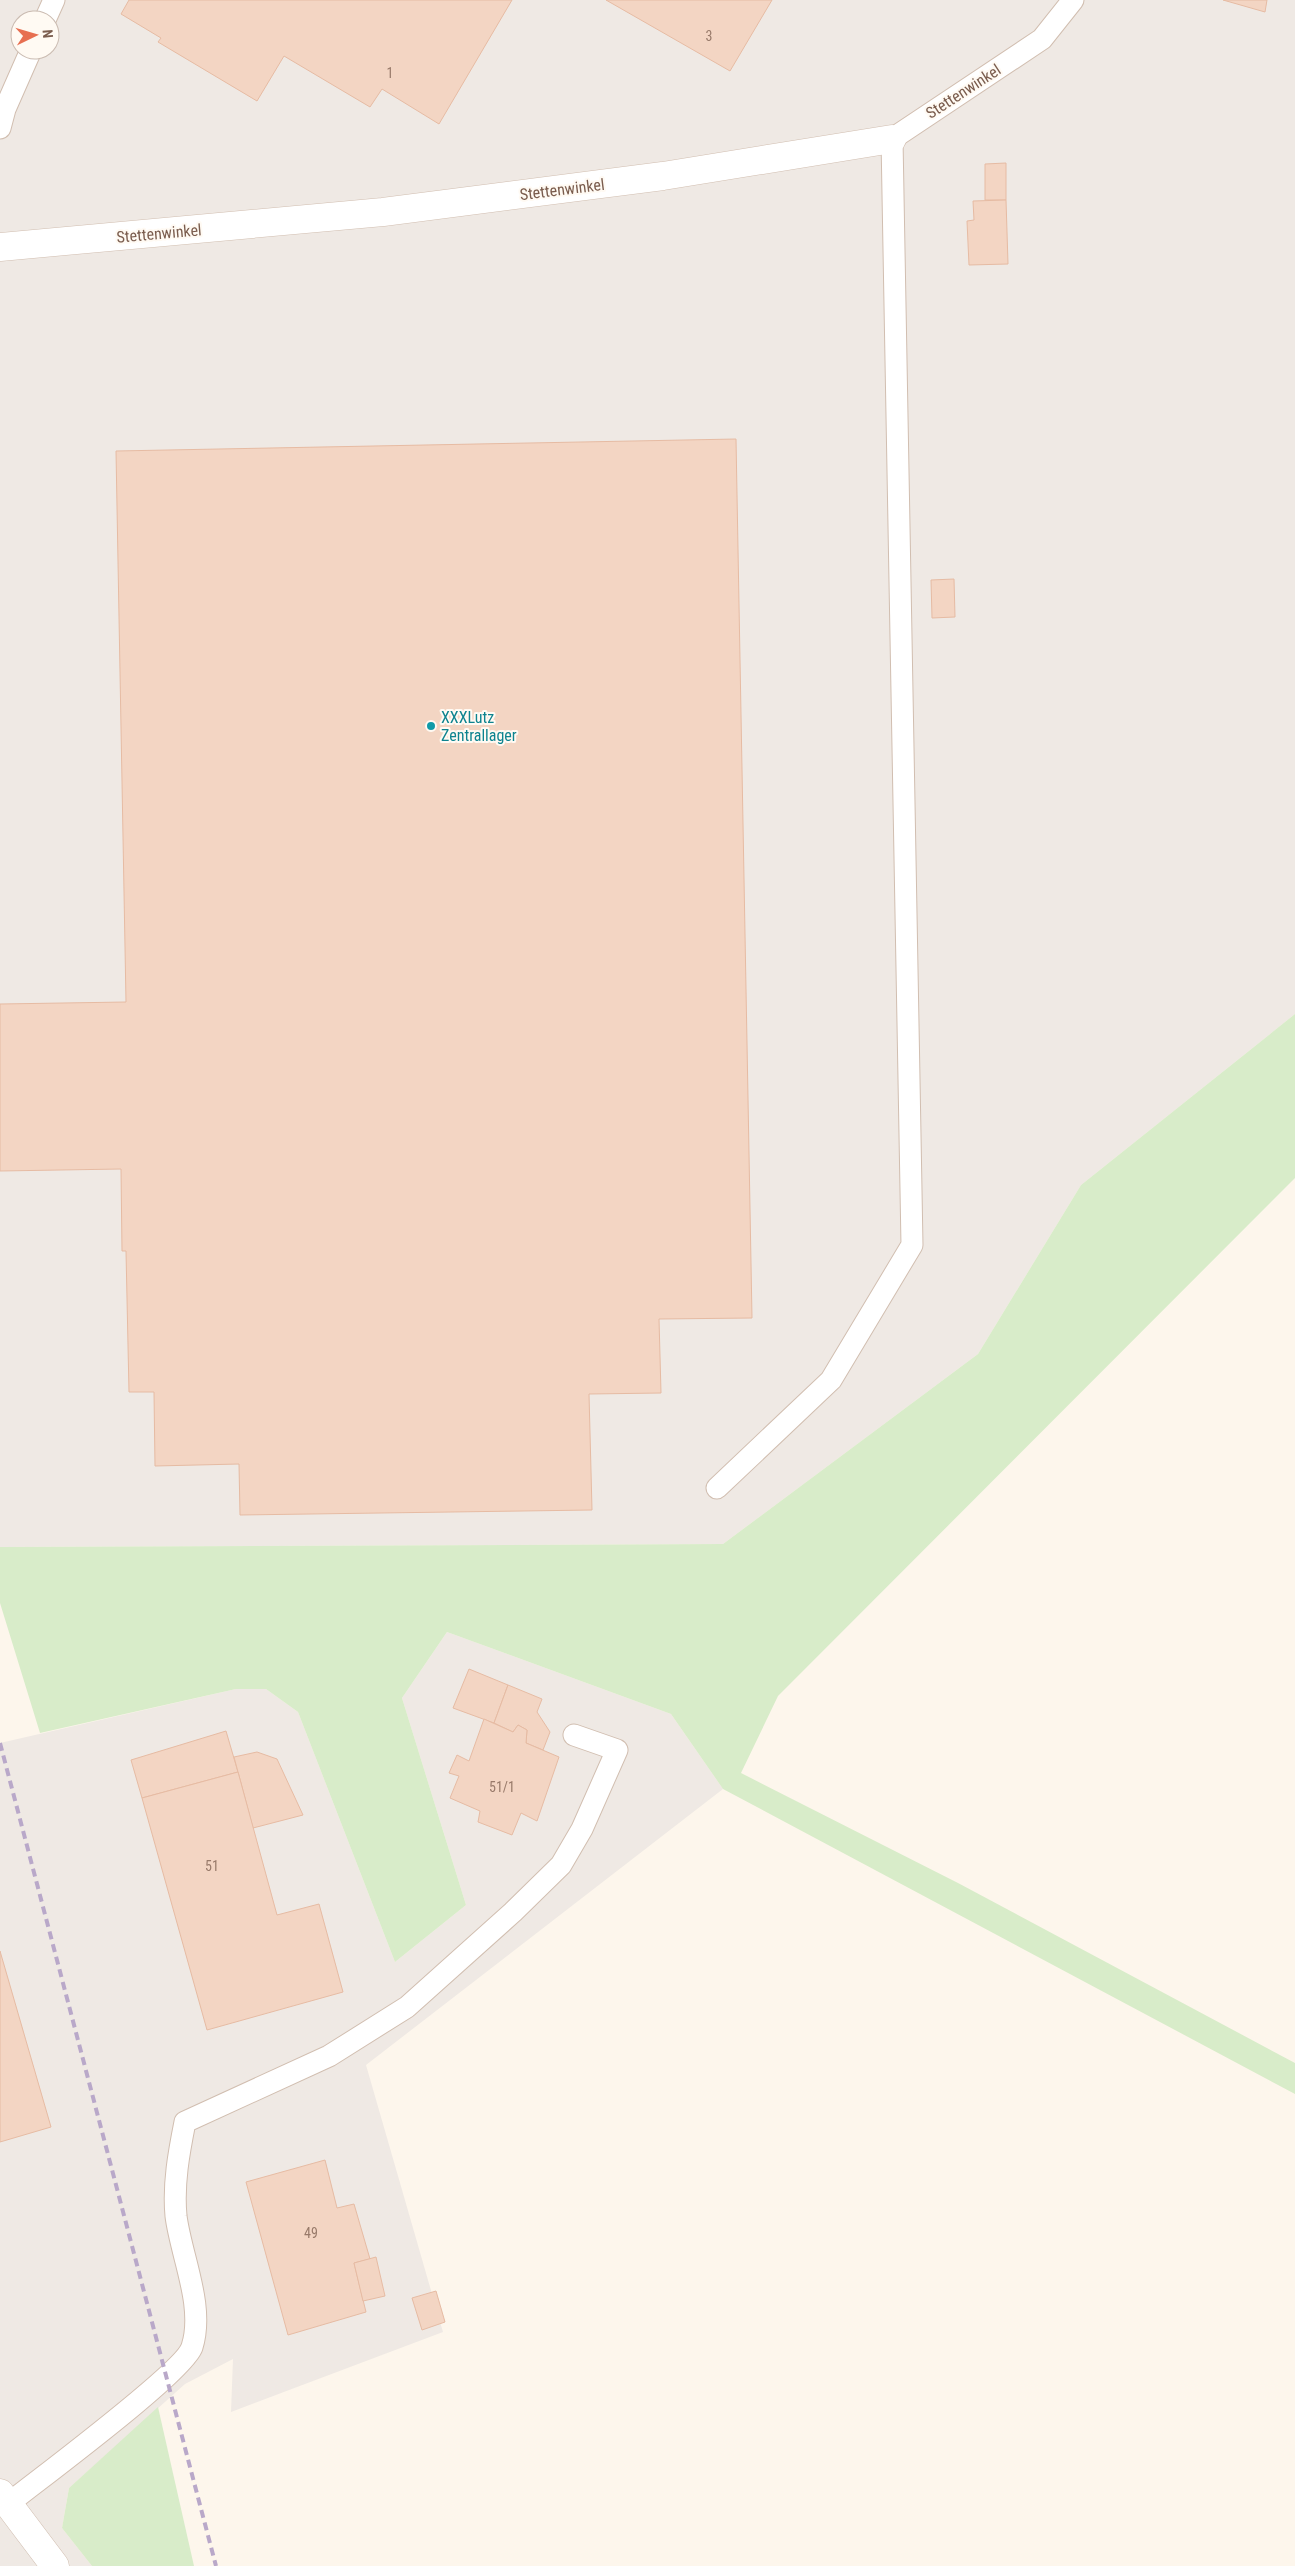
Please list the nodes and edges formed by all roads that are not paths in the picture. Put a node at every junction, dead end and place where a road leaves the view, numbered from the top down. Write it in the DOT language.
graph roads {
  1 [pos="1073,0"];
  2 [pos="26,60"];
  3 [pos="0,128"];
  4 [pos="892,139"];
  5 [pos="0,247"];
  6 [pos="717,1488"];
  7 [pos="574,1736"];
  8 [pos="4,2499"];
  9 [pos="55,2566"];
  1 -- 4 [label="lane, Stettenwinkel"];
  2 -- 3 [label="lane"];
  4 -- 5 [label="street, Stettenwinkel"];
  4 -- 6 [label="lane"];
  7 -- 8 [label="lane"];
  8 -- 9 [label="street"];
}
